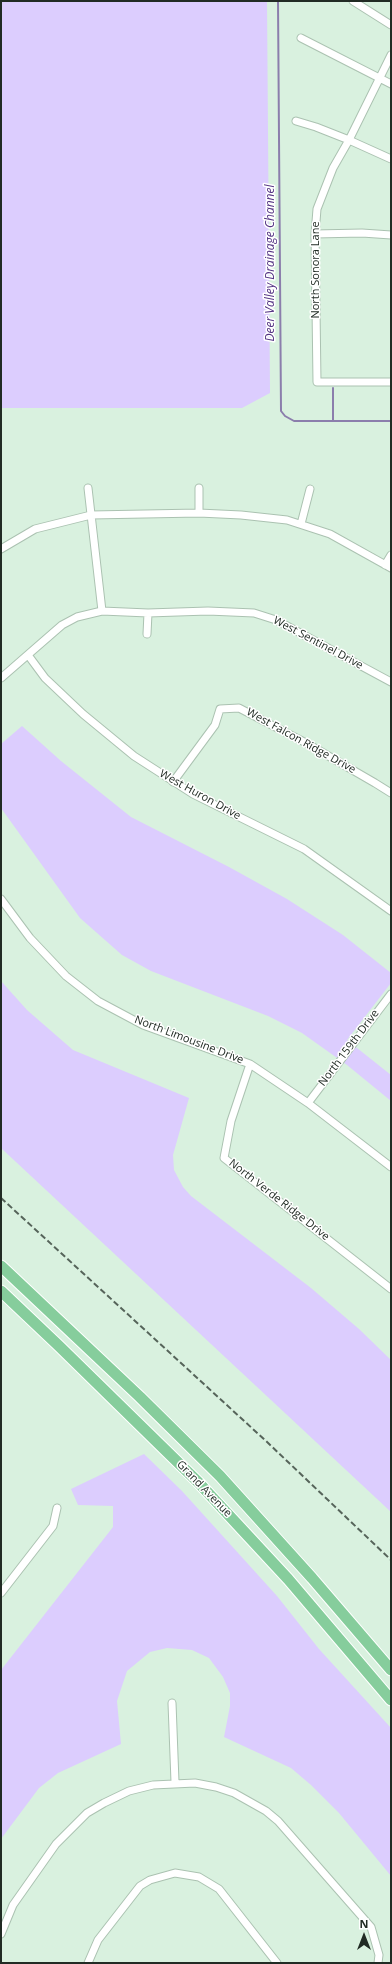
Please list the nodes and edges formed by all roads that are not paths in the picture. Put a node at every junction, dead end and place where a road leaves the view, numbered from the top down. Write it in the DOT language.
graph roads {
  1 [pos="353,1"];
  2 [pos="391,25"];
  3 [pos="301,38"];
  4 [pos="391,55"];
  5 [pos="379,78"];
  6 [pos="391,84"];
  7 [pos="296,122"];
  8 [pos="349,140"];
  9 [pos="391,158"];
  10 [pos="315,234"];
  11 [pos="391,235"];
  12 [pos="391,382"];
  13 [pos="88,488"];
  14 [pos="199,488"];
  15 [pos="310,489"];
  16 [pos="198,513"];
  17 [pos="91,515"];
  18 [pos="301,524"];
  19 [pos="1,548"];
  20 [pos="391,555"];
  21 [pos="388,567"];
  22 [pos="102,611"];
  23 [pos="148,612"];
  24 [pos="147,634"];
  25 [pos="28,654"];
  26 [pos="1,678"];
  27 [pos="391,682"];
  28 [pos="173,782"];
  29 [pos="391,793"];
  30 [pos="1,899"];
  31 [pos="391,911"];
  32 [pos="391,994"];
  33 [pos="250,1064"];
  34 [pos="308,1103"];
  35 [pos="391,1167"];
  36 [pos="1,1266"];
  37 [pos="391,1289"];
  38 [pos="1,1292"];
  39 [pos="57,1508"];
  40 [pos="2,1588"];
  41 [pos="391,1670"];
  42 [pos="391,1700"];
  43 [pos="172,1704"];
  44 [pos="174,1782"];
  45 [pos="1,1934"];
  46 [pos="88,1963"];
  47 [pos="277,1963"];
  48 [pos="378,1963"];
  1 -- 2 [label="street"];
  3 -- 5 [label="street"];
  4 -- 5 [label="street, North Sonora Lane"];
  5 -- 6 [label="street"];
  5 -- 8 [label="street, North Sonora Lane"];
  7 -- 8 [label="street"];
  8 -- 9 [label="street"];
  8 -- 10 [label="street, North Sonora Lane"];
  10 -- 11 [label="street"];
  10 -- 12 [label="street, North Sonora Lane"];
  13 -- 17 [label="street"];
  14 -- 16 [label="street"];
  15 -- 18 [label="street"];
  16 -- 17 [label="street"];
  16 -- 18 [label="street"];
  17 -- 19 [label="street"];
  17 -- 22 [label="street"];
  18 -- 21 [label="street"];
  20 -- 21 [label="street"];
  22 -- 23 [label="street, West Sentinel Drive"];
  22 -- 25 [label="street, West Sentinel Drive"];
  23 -- 24 [label="street"];
  23 -- 27 [label="street, West Sentinel Drive"];
  25 -- 26 [label="street, West Sentinel Drive"];
  25 -- 28 [label="street, West Huron Drive"];
  28 -- 29 [label="street, West Falcon Ridge Drive"];
  28 -- 31 [label="street, West Huron Drive"];
  30 -- 33 [label="street, North Limousine Drive"];
  32 -- 34 [label="street, North 159th Drive"];
  33 -- 34 [label="street, North Limousine Drive"];
  33 -- 37 [label="street, North Verde Ridge Drive"];
  34 -- 35 [label="street, North Limousine Drive"];
  36 -- 41 [label="highway, Grand Avenue"];
  38 -- 42 [label="highway, Grand Avenue"];
  39 -- 40 [label="street"];
  43 -- 44 [label="street"];
  44 -- 45 [label="street"];
  44 -- 48 [label="street"];
  46 -- 47 [label="street"];
}
